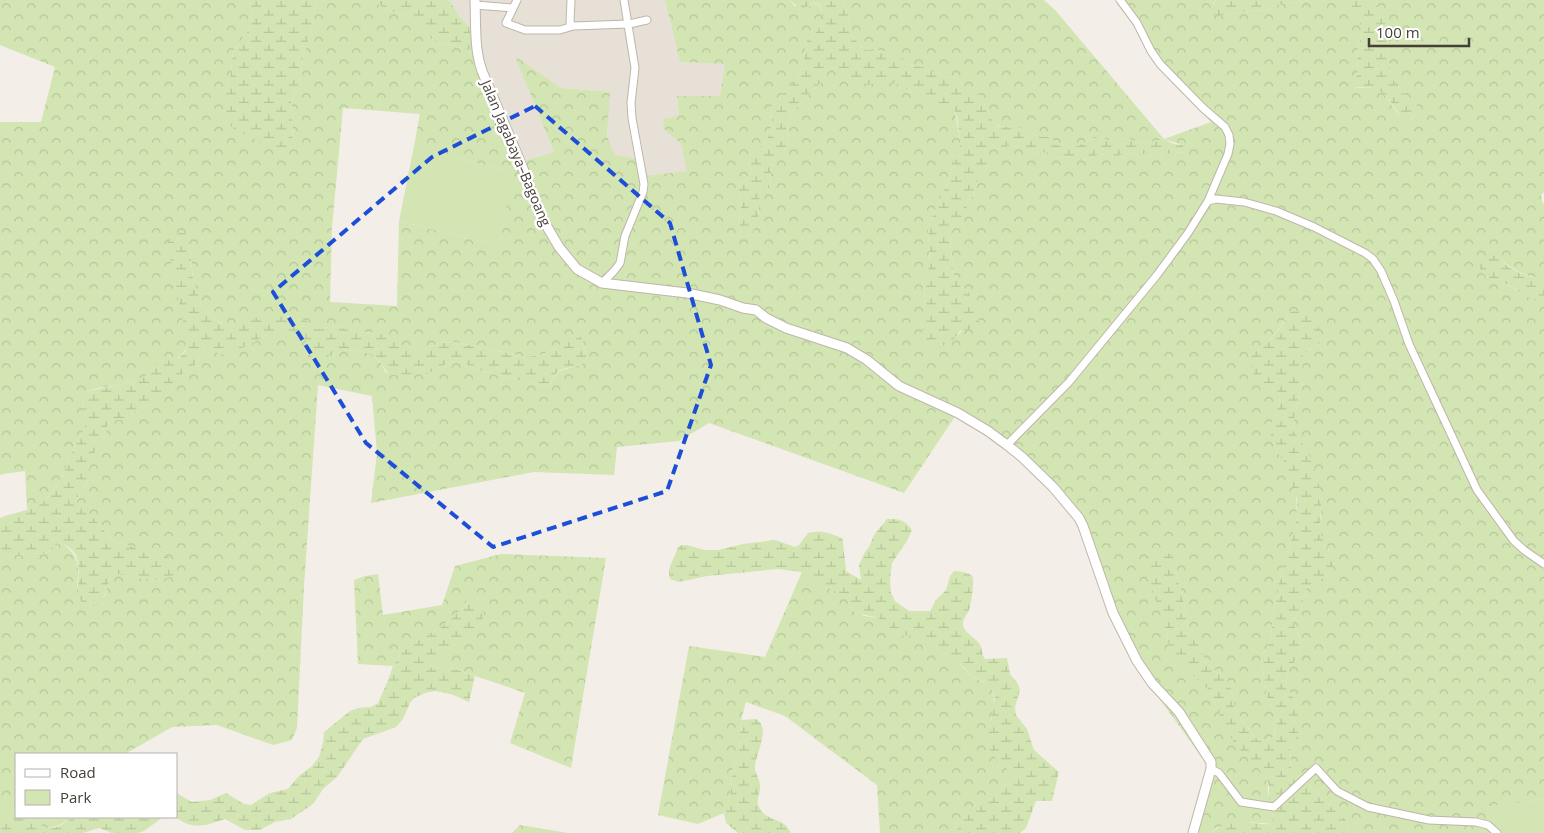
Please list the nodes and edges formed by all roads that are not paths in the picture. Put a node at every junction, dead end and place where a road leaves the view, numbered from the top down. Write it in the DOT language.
graph roads {
  1 [pos="516,0"];
  2 [pos="571,0"];
  3 [pos="624,0"];
  4 [pos="1120,0"];
  5 [pos="475,3"];
  6 [pos="512,8"];
  7 [pos="648,20"];
  8 [pos="629,24"];
  9 [pos="572,26"];
  10 [pos="1208,201"];
  11 [pos="602,283"];
  12 [pos="1007,445"];
  13 [pos="1544,564"];
  14 [pos="1211,769"];
  15 [pos="1193,833"];
  16 [pos="1497,833"];
  1 -- 6 [label="street"];
  2 -- 9 [label="street"];
  3 -- 8 [label="street"];
  4 -- 10 [label="street"];
  5 -- 6 [label="street"];
  5 -- 11 [label="street, Jalan Jagabaya–Bagoang"];
  6 -- 9 [label="street"];
  7 -- 8 [label="street"];
  8 -- 9 [label="street"];
  8 -- 11 [label="street"];
  10 -- 12 [label="street"];
  10 -- 13 [label="street"];
  11 -- 12 [label="street, Jalan Jagabaya–Bagoang"];
  12 -- 14 [label="street, Jalan Jagabaya–Bagoang"];
  14 -- 15 [label="street"];
  14 -- 16 [label="street"];
}
